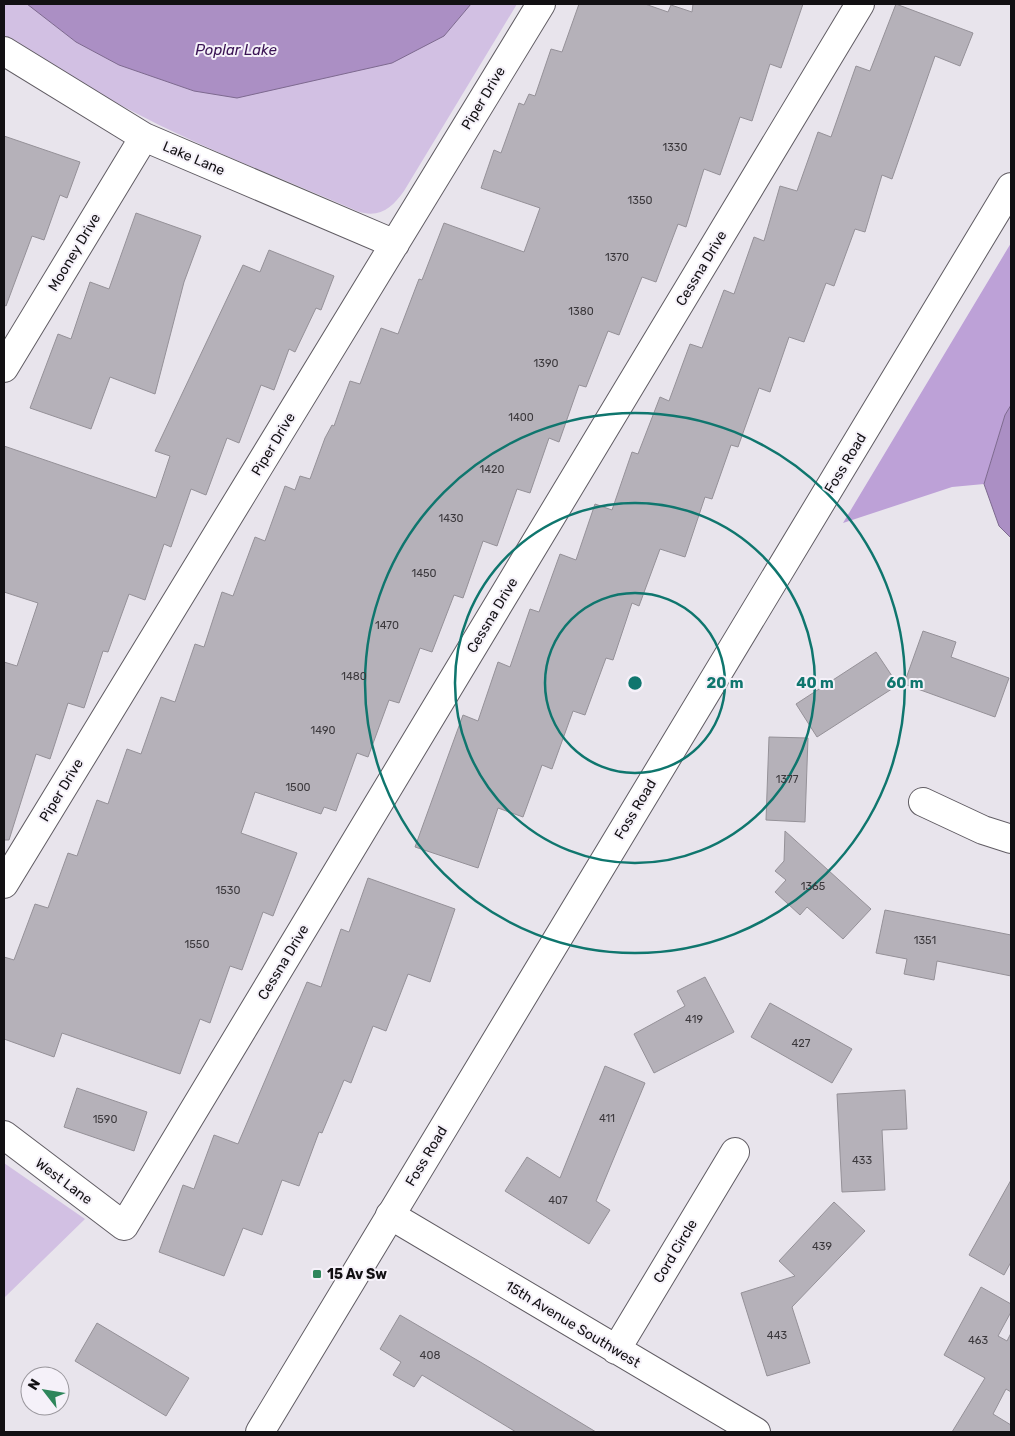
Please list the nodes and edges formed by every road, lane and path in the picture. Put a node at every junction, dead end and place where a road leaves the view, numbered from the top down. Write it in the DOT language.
graph roads {
  1 [pos="541,4"];
  2 [pos="860,4"];
  3 [pos="4,51"];
  4 [pos="144,137"];
  5 [pos="1011,187"];
  6 [pos="395,244"];
  7 [pos="4,368"];
  8 [pos="923,802"];
  9 [pos="1011,839"];
  10 [pos="4,884"];
  11 [pos="4,1135"];
  12 [pos="735,1152"];
  13 [pos="390,1215"];
  14 [pos="124,1226"];
  15 [pos="616,1350"];
  16 [pos="260,1432"];
  17 [pos="756,1432"];
  1 -- 6 [label="street, Piper Drive"];
  2 -- 14 [label="street, Cessna Drive"];
  3 -- 4 [label="street, Lake Lane"];
  4 -- 6 [label="street, Lake Lane"];
  4 -- 7 [label="street, Mooney Drive"];
  5 -- 13 [label="street, Foss Road"];
  6 -- 10 [label="street, Piper Drive"];
  8 -- 9 [label="street"];
  11 -- 14 [label="street, West Lane"];
  12 -- 15 [label="street, Cord Circle"];
  13 -- 15 [label="street, 15th Avenue Southwest"];
  13 -- 16 [label="street, Foss Road"];
  15 -- 17 [label="street, 15th Avenue Southwest"];
}
